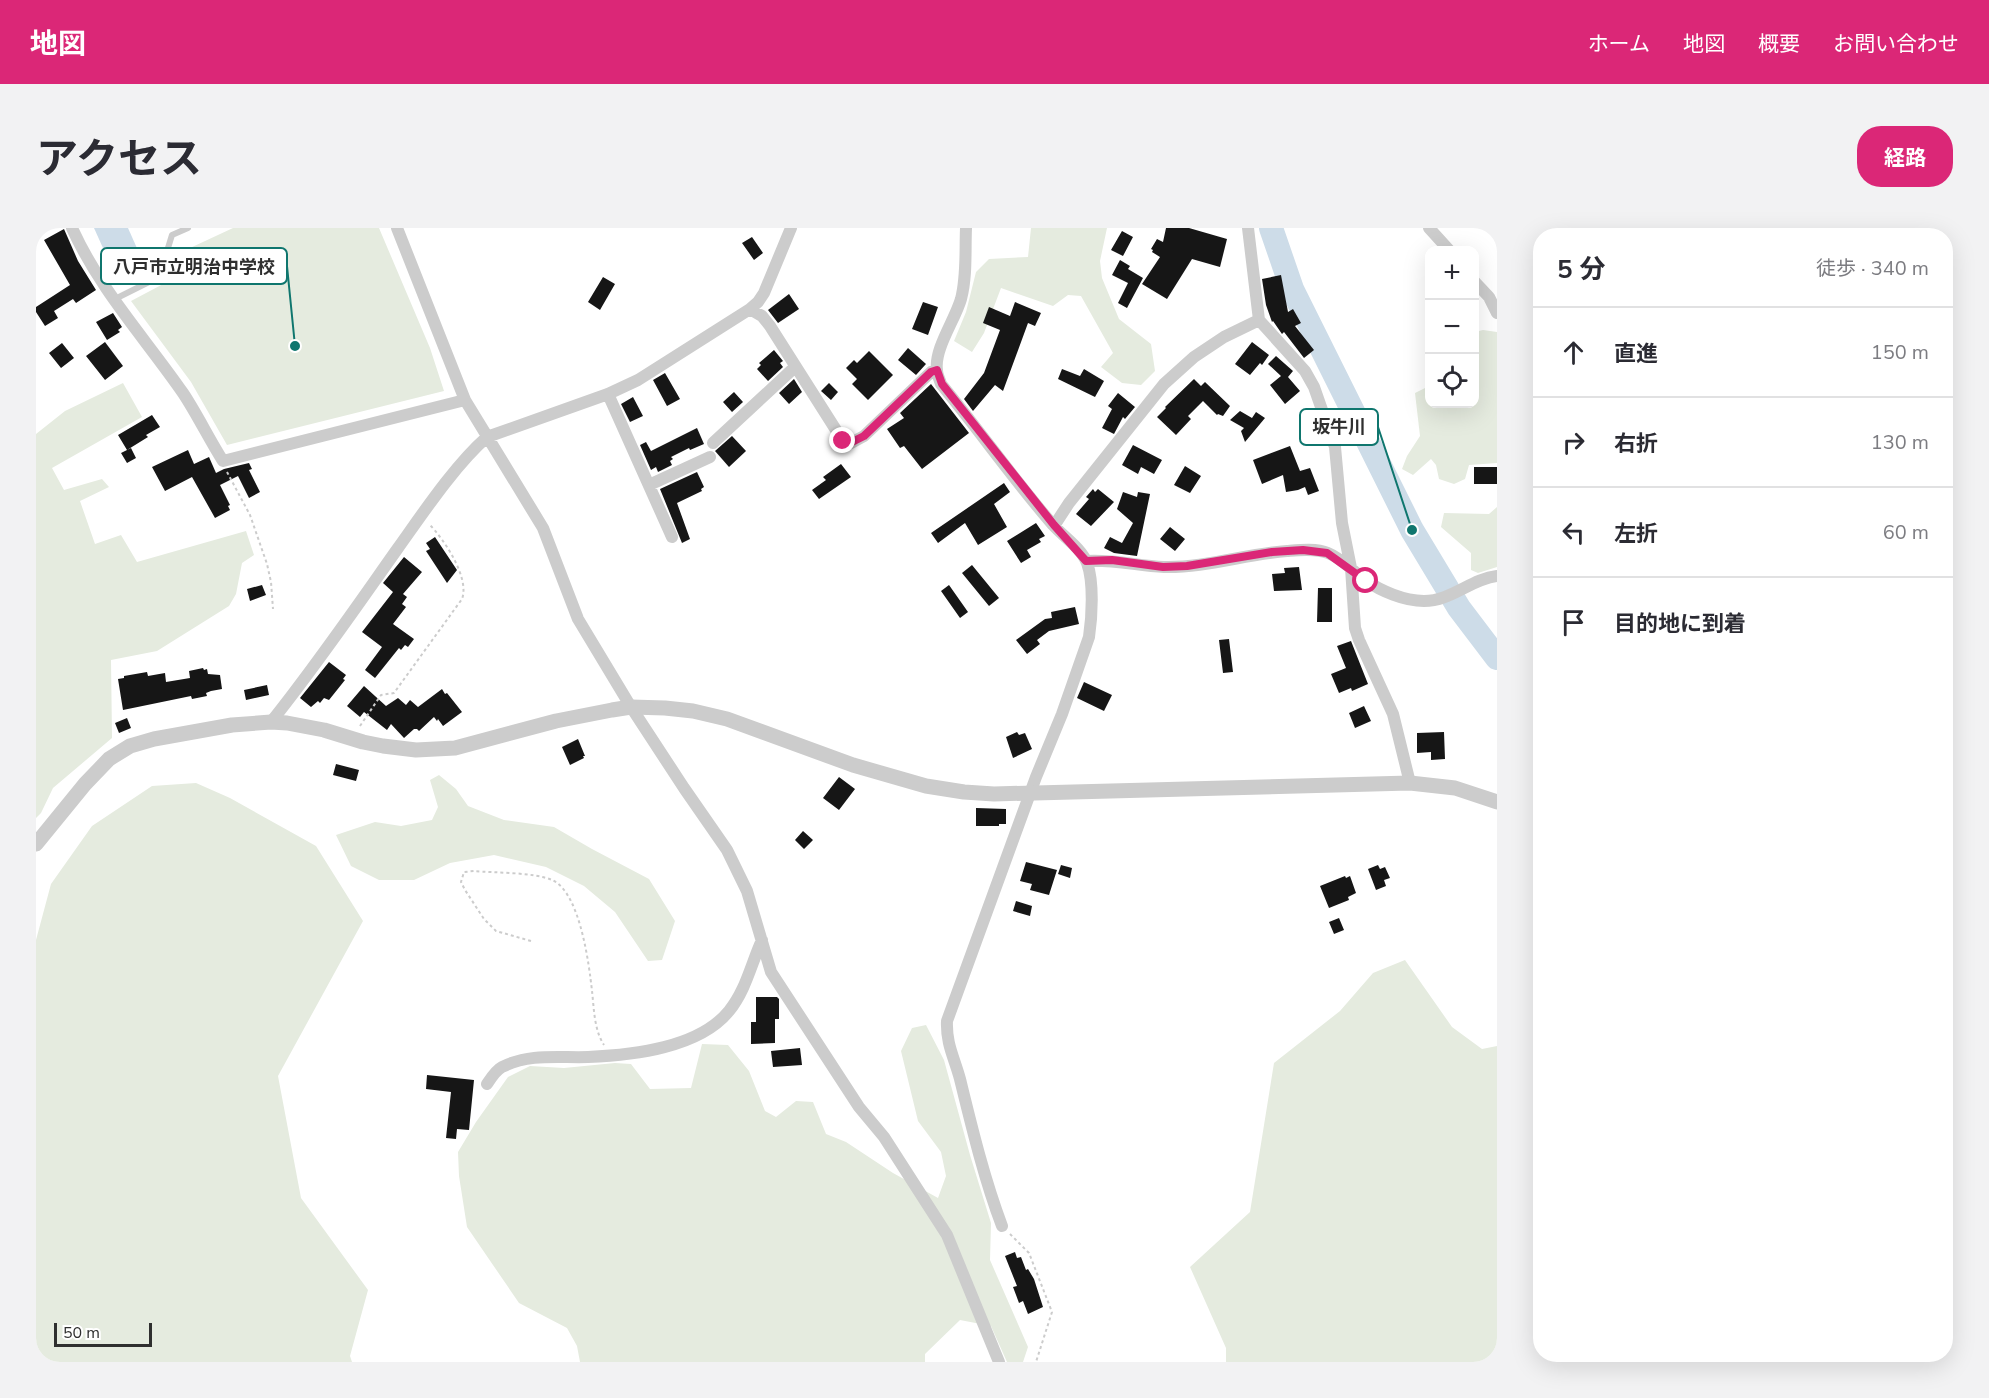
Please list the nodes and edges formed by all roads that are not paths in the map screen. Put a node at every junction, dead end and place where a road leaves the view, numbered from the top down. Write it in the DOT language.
graph roads {
  1 [pos="72,228"];
  2 [pos="188,228"];
  3 [pos="397,228"];
  4 [pos="791,228"];
  5 [pos="966,228"];
  6 [pos="1248,228"];
  7 [pos="1429,228"];
  8 [pos="173,232"];
  9 [pos="1445,246"];
  10 [pos="1479,286"];
  11 [pos="113,300"];
  12 [pos="750,309"];
  13 [pos="1497,313"];
  14 [pos="1259,320"];
  15 [pos="795,367"];
  16 [pos="937,370"];
  17 [pos="608,394"];
  18 [pos="465,400"];
  19 [pos="487,437"];
  20 [pos="713,443"];
  21 [pos="710,457"];
  22 [pos="649,485"];
  23 [pos="1054,525"];
  24 [pos="672,537"];
  25 [pos="1086,561"];
  26 [pos="1351,568"];
  27 [pos="1497,576"];
  28 [pos="631,707"];
  29 [pos="271,722"];
  30 [pos="1410,783"];
  31 [pos="1030,793"];
  32 [pos="1497,802"];
  33 [pos="36,844"];
  34 [pos="762,940"];
  35 [pos="487,1084"];
  36 [pos="1002,1226"];
  37 [pos="999,1362"];
  1 -- 11 [label="street"];
  2 -- 8 [label="lane"];
  3 -- 18 [label="street"];
  4 -- 12 [label="street"];
  5 -- 16 [label="street"];
  6 -- 14 [label="street"];
  7 -- 9 [label="street"];
  8 -- 11 [label="lane"];
  10 -- 13 [label="street"];
  11 -- 18 [label="street"];
  12 -- 15 [label="street"];
  12 -- 17 [label="street"];
  14 -- 23 [label="street"];
  14 -- 26 [label="street"];
  15 -- 16 [label="street"];
  15 -- 20 [label="street"];
  16 -- 23 [label="street"];
  17 -- 19 [label="street"];
  17 -- 22 [label="street"];
  18 -- 19 [label="street"];
  19 -- 28 [label="street"];
  19 -- 29 [label="street"];
  21 -- 22 [label="street"];
  22 -- 24 [label="street"];
  23 -- 25 [label="street"];
  25 -- 26 [label="street"];
  25 -- 31 [label="street"];
  26 -- 27 [label="street"];
  26 -- 30 [label="street"];
  28 -- 29 [label="street"];
  28 -- 31 [label="street"];
  28 -- 34 [label="street"];
  29 -- 33 [label="street"];
  30 -- 31 [label="street"];
  30 -- 32 [label="street"];
  31 -- 36 [label="street"];
  34 -- 35 [label="street"];
  34 -- 37 [label="street"];
}
